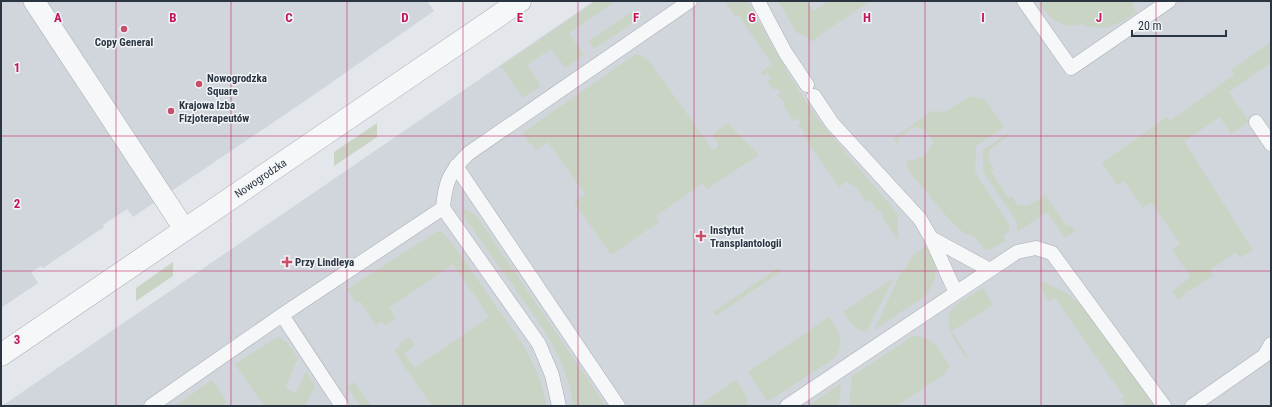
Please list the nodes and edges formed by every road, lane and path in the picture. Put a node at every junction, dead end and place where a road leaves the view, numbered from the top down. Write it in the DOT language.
graph roads {
  1 [pos="34,1"];
  2 [pos="520,1"];
  3 [pos="690,1"];
  4 [pos="758,1"];
  5 [pos="1024,1"];
  6 [pos="1169,1"];
  7 [pos="1256,122"];
  8 [pos="1271,144"];
  9 [pos="456,166"];
  10 [pos="443,208"];
  11 [pos="184,230"];
  12 [pos="931,238"];
  13 [pos="990,270"];
  14 [pos="956,293"];
  15 [pos="282,316"];
  16 [pos="1271,344"];
  17 [pos="1,355"];
  18 [pos="151,406"];
  19 [pos="342,406"];
  20 [pos="559,406"];
  21 [pos="618,406"];
  22 [pos="788,406"];
  23 [pos="1164,406"];
  24 [pos="1192,406"];
  1 -- 11 [label="street"];
  2 -- 11 [label="street, Nowogrodzka"];
  3 -- 9 [label="lane"];
  4 -- 12 [label="lane"];
  5 -- 6 [label="lane"];
  7 -- 8 [label="lane"];
  9 -- 10 [label="lane"];
  9 -- 21 [label="lane"];
  10 -- 15 [label="lane"];
  10 -- 20 [label="lane"];
  11 -- 17 [label="street, Nowogrodzka"];
  12 -- 13 [label="lane"];
  12 -- 14 [label="lane"];
  13 -- 14 [label="lane"];
  13 -- 23 [label="lane"];
  14 -- 22 [label="lane"];
  15 -- 18 [label="lane"];
  15 -- 19 [label="lane"];
  16 -- 24 [label="lane"];
}
